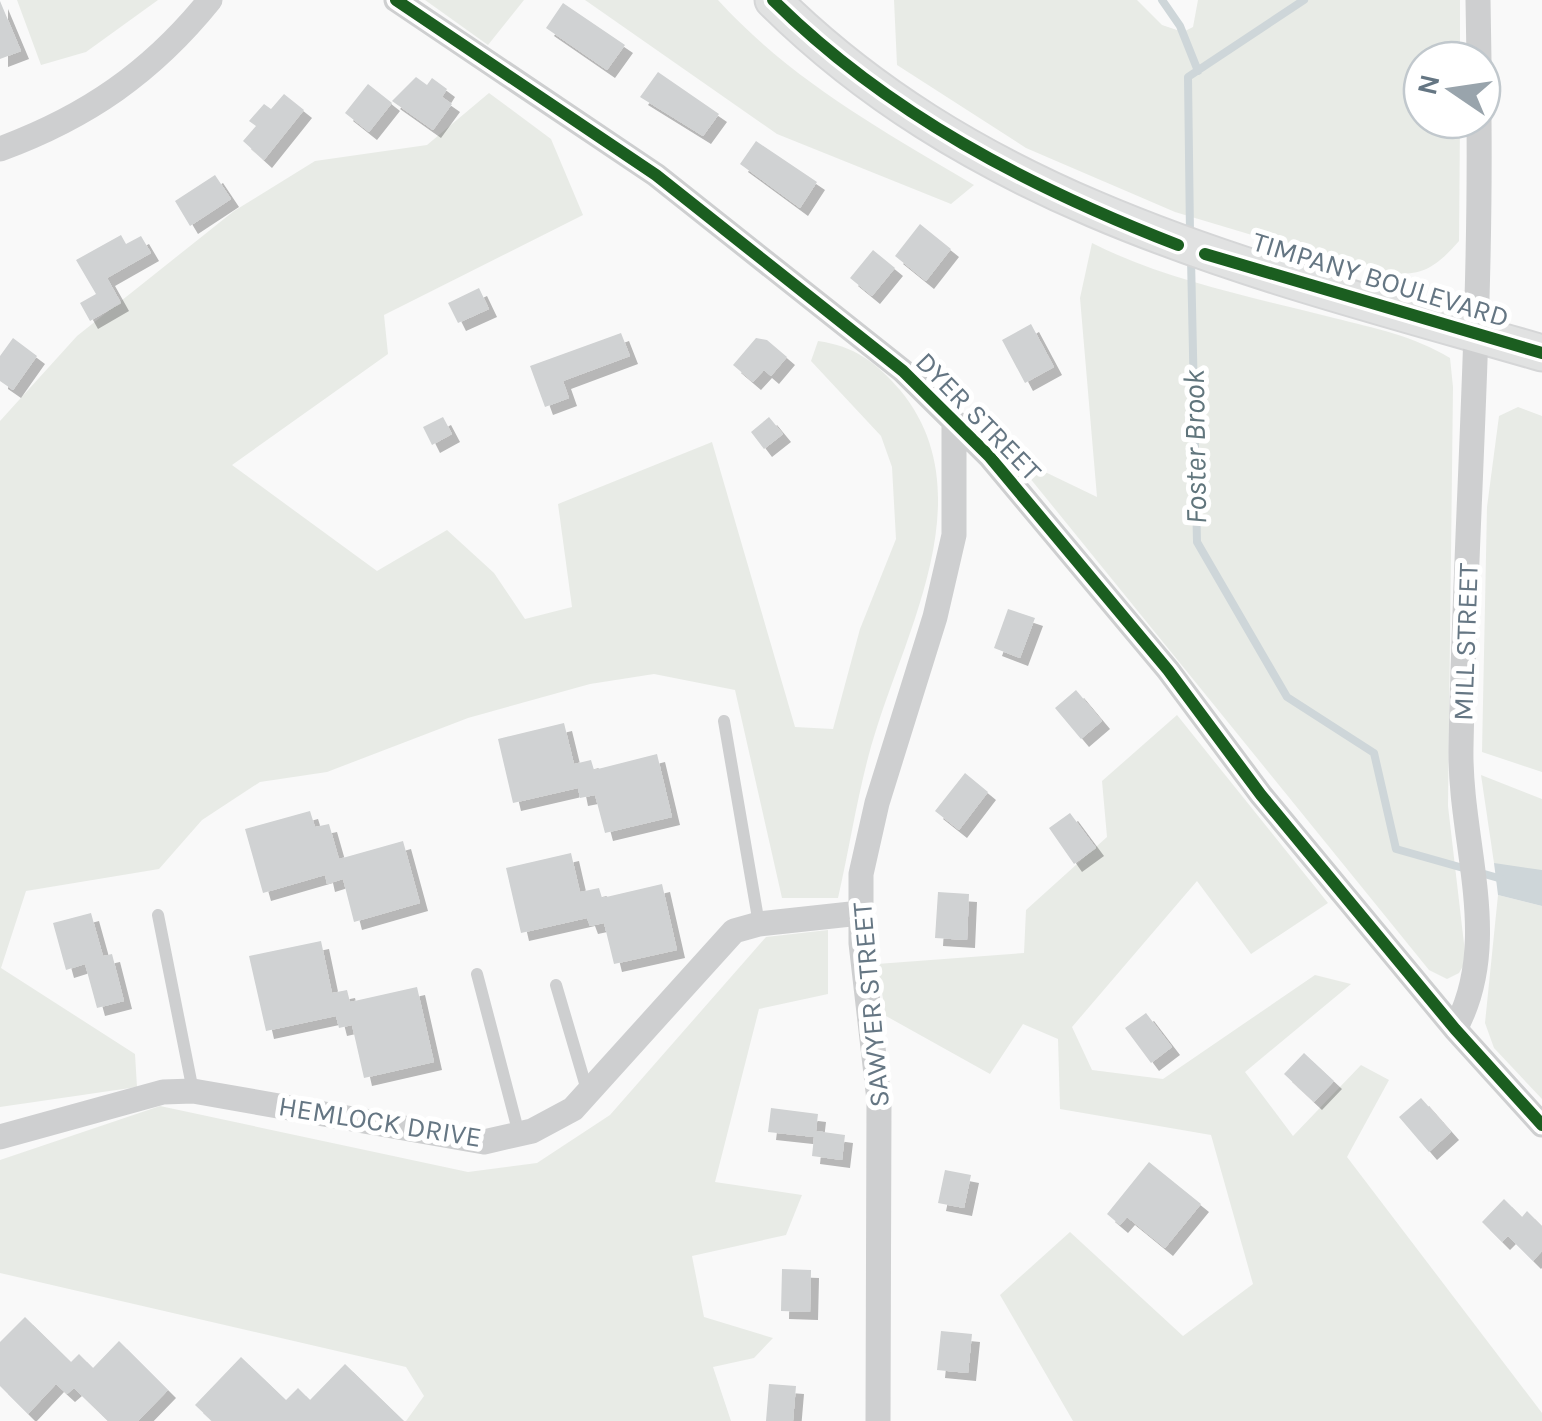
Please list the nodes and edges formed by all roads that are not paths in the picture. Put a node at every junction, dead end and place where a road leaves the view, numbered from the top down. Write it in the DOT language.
graph roads {
  1 [pos="210,0"];
  2 [pos="396,0"];
  3 [pos="774,0"];
  4 [pos="1478,0"];
  5 [pos="1479,40"];
  6 [pos="1480,140"];
  7 [pos="0,149"];
  8 [pos="1478,334"];
  9 [pos="1542,353"];
  10 [pos="954,422"];
  11 [pos="724,721"];
  12 [pos="860,913"];
  13 [pos="158,915"];
  14 [pos="760,924"];
  15 [pos="478,974"];
  16 [pos="556,985"];
  17 [pos="1454,1029"];
  18 [pos="587,1090"];
  19 [pos="193,1091"];
  20 [pos="1542,1124"];
  21 [pos="519,1134"];
  22 [pos="0,1137"];
  23 [pos="878,1421"];
  1 -- 7 [label="street"];
  2 -- 10 [label="street, DYER STREET"];
  3 -- 8 [label="main road, TIMPANY BOULEVARD"];
  4 -- 5 [label="street"];
  6 -- 8 [label="street, MILL STREET"];
  8 -- 9 [label="main road, TIMPANY BOULEVARD"];
  8 -- 17 [label="street, MILL STREET"];
  10 -- 12 [label="street, SAWYER STREET"];
  10 -- 17 [label="street, DYER STREET"];
  11 -- 14 [label="lane"];
  12 -- 14 [label="street, HEMLOCK DRIVE"];
  12 -- 23 [label="street, SAWYER STREET"];
  13 -- 19 [label="lane"];
  14 -- 18 [label="street, HEMLOCK DRIVE"];
  15 -- 21 [label="lane"];
  16 -- 18 [label="lane"];
  17 -- 20 [label="street"];
  18 -- 21 [label="street, HEMLOCK DRIVE"];
  19 -- 21 [label="street, HEMLOCK DRIVE"];
  19 -- 22 [label="street, HEMLOCK DRIVE"];
}
